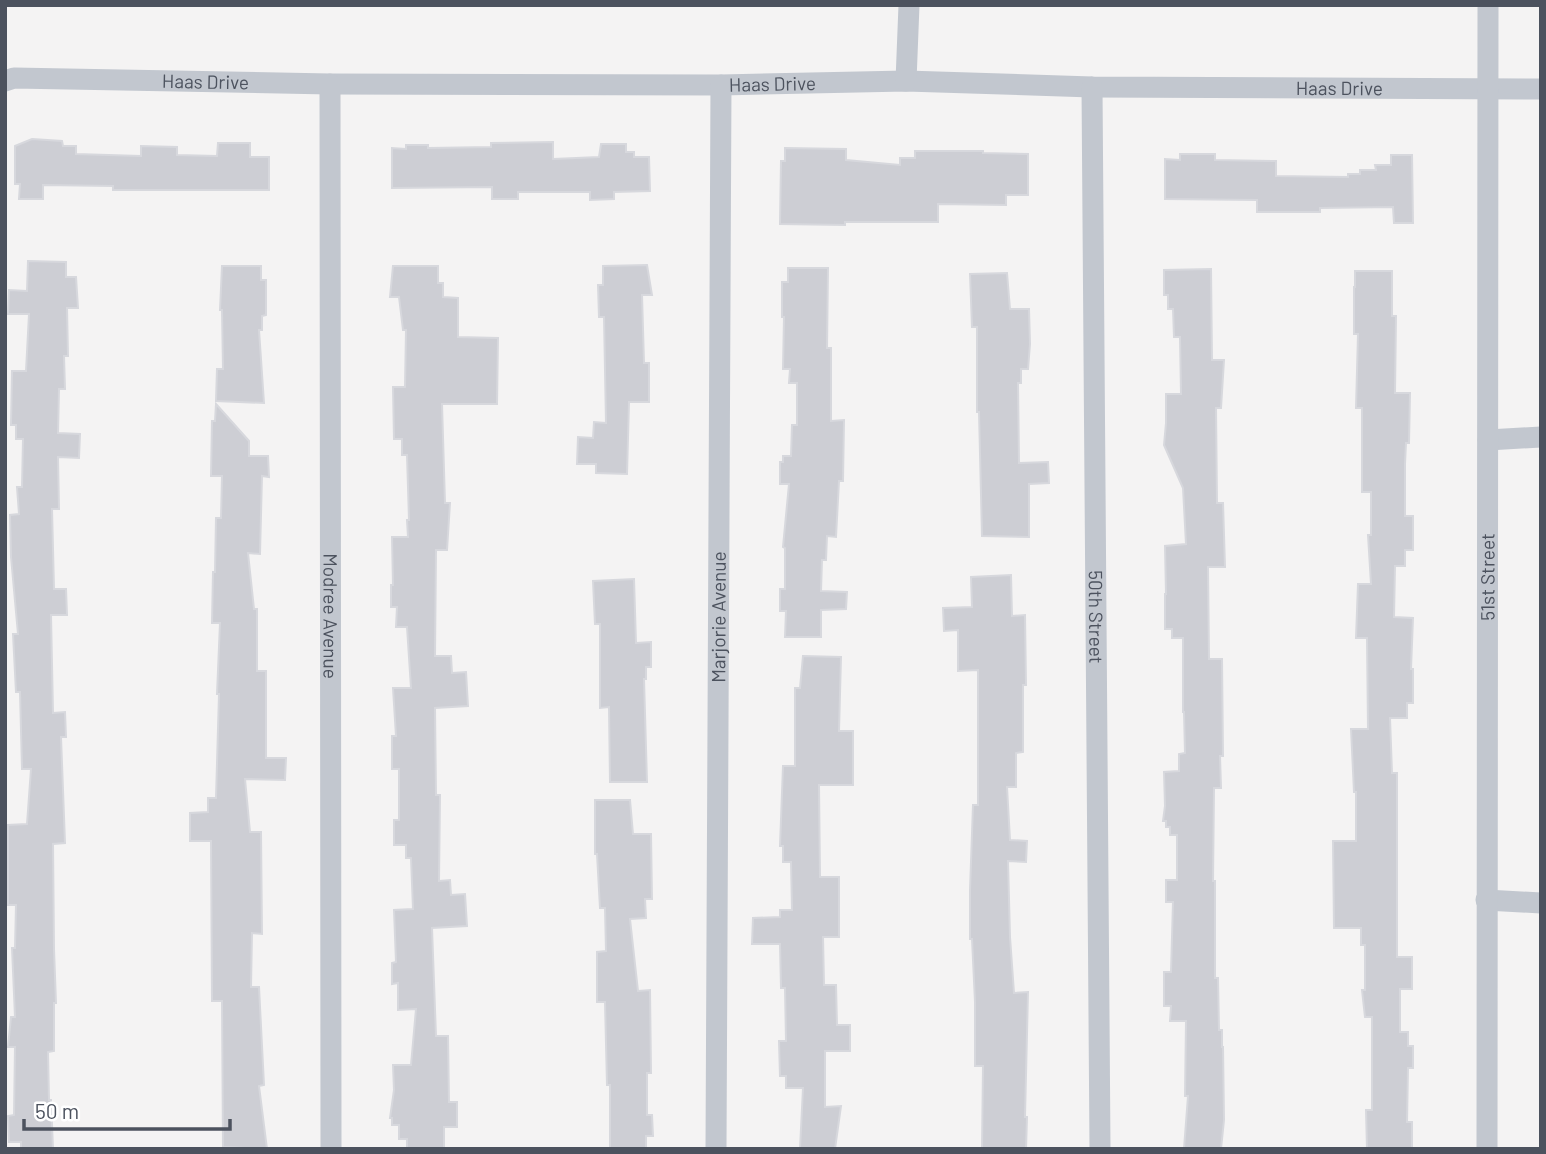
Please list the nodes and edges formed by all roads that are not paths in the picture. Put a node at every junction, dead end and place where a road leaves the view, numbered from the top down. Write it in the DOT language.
graph roads {
  1 [pos="909,5"];
  2 [pos="1488,5"];
  3 [pos="5,81"];
  4 [pos="906,81"];
  5 [pos="330,84"];
  6 [pos="721,85"];
  7 [pos="1092,86"];
  8 [pos="1488,89"];
  9 [pos="1541,89"];
  10 [pos="1541,437"];
  11 [pos="1489,440"];
  12 [pos="1486,900"];
  13 [pos="1541,903"];
  14 [pos="331,1149"];
  15 [pos="716,1149"];
  16 [pos="1100,1149"];
  17 [pos="1487,1149"];
  1 -- 4 [label="street"];
  2 -- 8 [label="street, 51st Street"];
  3 -- 5 [label="street, Haas Drive"];
  4 -- 6 [label="street, Haas Drive"];
  4 -- 7 [label="street, Haas Drive"];
  5 -- 6 [label="street, Haas Drive"];
  5 -- 14 [label="street, Modree Avenue"];
  6 -- 15 [label="street, Marjorie Avenue"];
  7 -- 8 [label="street, Haas Drive"];
  7 -- 16 [label="street, 50th Street"];
  8 -- 9 [label="street, Haas Drive"];
  8 -- 11 [label="street, 51st Street"];
  10 -- 11 [label="street"];
  11 -- 12 [label="street, 51st Street"];
  12 -- 13 [label="street"];
  12 -- 17 [label="street, 51st Street"];
}
